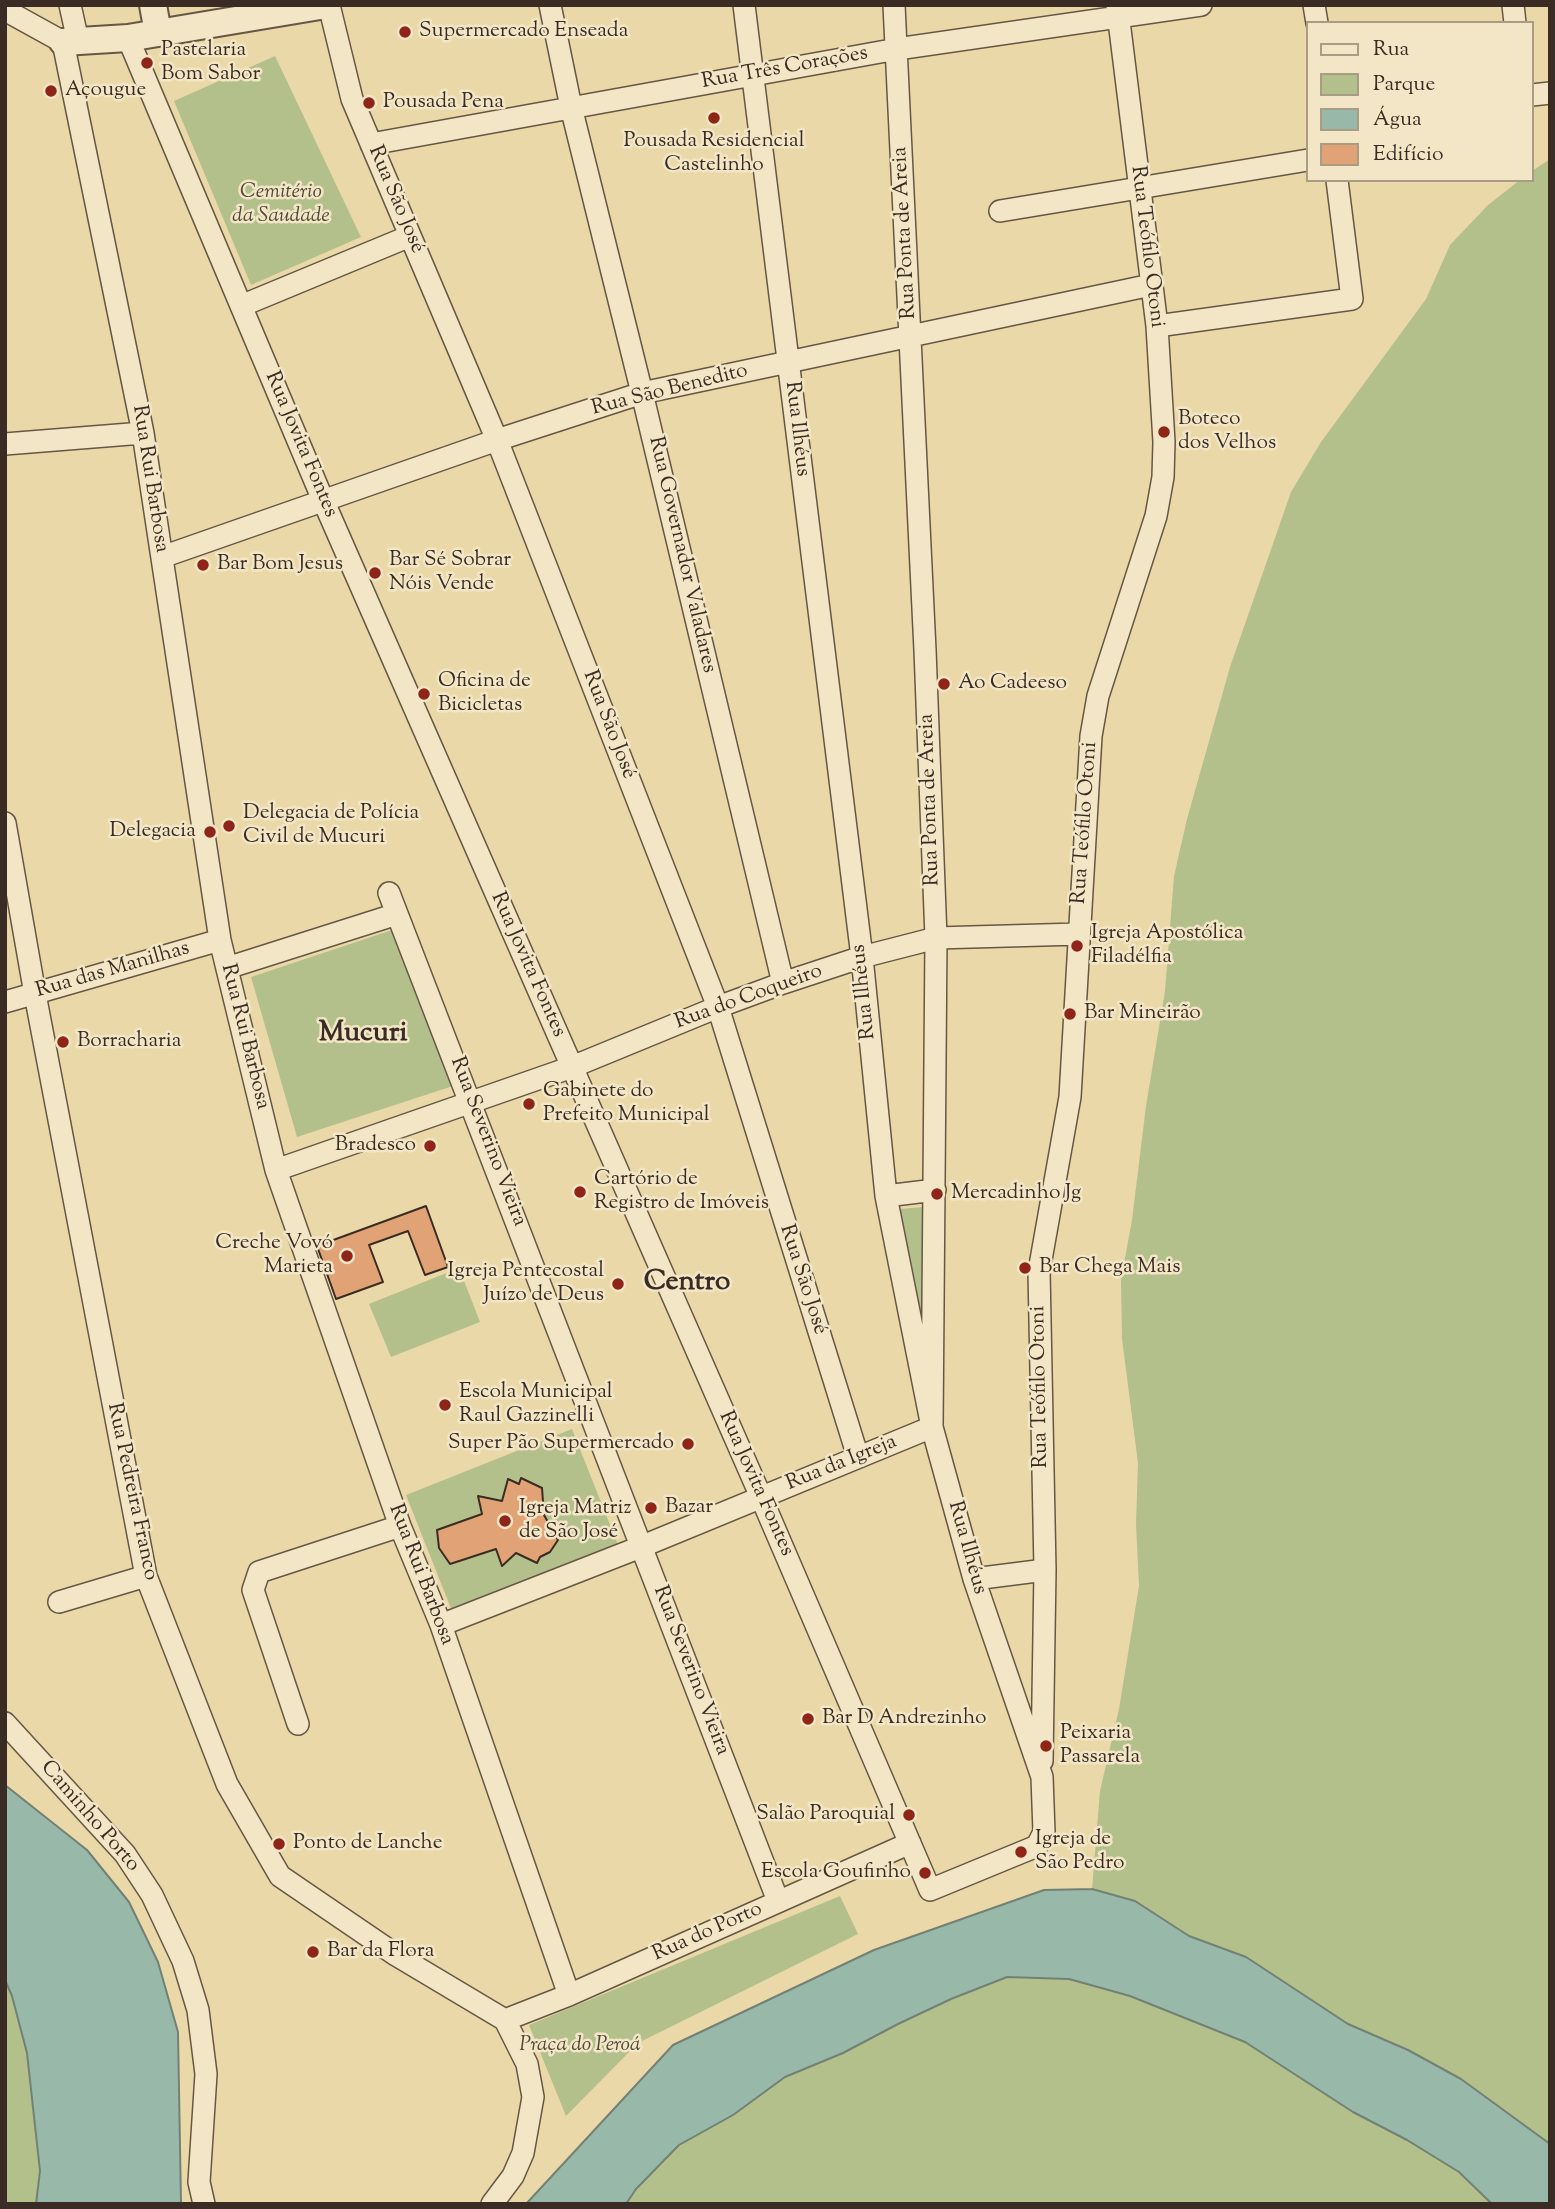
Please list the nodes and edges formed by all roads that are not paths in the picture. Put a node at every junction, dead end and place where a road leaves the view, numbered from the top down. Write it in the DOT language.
graph roads {
  1 [pos="70,5"];
  2 [pos="153,5"];
  3 [pos="327,5"];
  4 [pos="550,5"];
  5 [pos="744,5"];
  6 [pos="894,5"];
  7 [pos="1201,5"];
  8 [pos="5,10"];
  9 [pos="1118,12"];
  10 [pos="158,33"];
  11 [pos="128,38"];
  12 [pos="70,42"];
  13 [pos="897,49"];
  14 [pos="752,74"];
  15 [pos="571,107"];
  16 [pos="371,144"];
  17 [pos="1306,160"];
  18 [pos="1337,182"];
  19 [pos="1139,188"];
  20 [pos="1000,211"];
  21 [pos="410,236"];
  22 [pos="1151,285"];
  23 [pos="241,306"];
  24 [pos="1157,326"];
  25 [pos="911,338"];
  26 [pos="787,364"];
  27 [pos="642,393"];
  28 [pos="144,433"];
  29 [pos="497,440"];
  30 [pos="5,444"];
  31 [pos="323,500"];
  32 [pos="162,557"];
  33 [pos="5,822"];
  34 [pos="389,893"];
  35 [pos="397,914"];
  36 [pos="1078,934"];
  37 [pos="936,938"];
  38 [pos="220,940"];
  39 [pos="862,957"];
  40 [pos="227,968"];
  41 [pos="783,983"];
  42 [pos="36,994"];
  43 [pos="5,1002"];
  44 [pos="718,1007"];
  45 [pos="572,1068"];
  46 [pos="472,1103"];
  47 [pos="276,1170"];
  48 [pos="935,1190"];
  49 [pos="886,1196"];
  50 [pos="932,1427"];
  51 [pos="858,1457"];
  52 [pos="761,1497"];
  53 [pos="400,1526"];
  54 [pos="643,1546"];
  55 [pos="1045,1570"];
  56 [pos="146,1576"];
  57 [pos="974,1579"];
  58 [pos="59,1602"];
  59 [pos="441,1625"];
  60 [pos="5,1723"];
  61 [pos="298,1724"];
  62 [pos="1042,1777"];
  63 [pos="910,1843"];
  64 [pos="930,1890"];
  65 [pos="778,1901"];
  66 [pos="569,1995"];
  67 [pos="505,2020"];
  68 [pos="204,2204"];
  69 [pos="492,2204"];
  1 -- 12 [label="street, Rua Rui Barbosa"];
  2 -- 10 [label="street"];
  3 -- 10 [label="street"];
  3 -- 16 [label="street, Rua São José"];
  4 -- 15 [label="street, Rua Governador Valadares"];
  5 -- 14 [label="street, Rua Ilhéus"];
  6 -- 13 [label="street, Rua Ponta de Areia"];
  7 -- 9 [label="street, Rua Três Corações"];
  8 -- 12 [label="street"];
  9 -- 13 [label="street, Rua Três Corações"];
  9 -- 19 [label="street, Rua Teófilo Otoni"];
  10 -- 11 [label="street"];
  11 -- 12 [label="street"];
  11 -- 23 [label="street, Rua Jovita Fontes"];
  12 -- 28 [label="street, Rua Rui Barbosa"];
  13 -- 14 [label="street, Rua Três Corações"];
  13 -- 25 [label="street, Rua Ponta de Areia"];
  14 -- 15 [label="street, Rua Três Corações"];
  14 -- 26 [label="street, Rua Ilhéus"];
  15 -- 16 [label="street, Rua Três Corações"];
  15 -- 27 [label="street, Rua Governador Valadares"];
  16 -- 21 [label="street, Rua São José"];
  17 -- 19 [label="street"];
  18 -- 24 [label="street"];
  19 -- 20 [label="street"];
  19 -- 22 [label="street, Rua Teófilo Otoni"];
  21 -- 23 [label="street"];
  21 -- 29 [label="street, Rua São José"];
  22 -- 24 [label="street, Rua Teófilo Otoni"];
  22 -- 25 [label="street, Rua São Benedito"];
  23 -- 31 [label="street, Rua Jovita Fontes"];
  24 -- 36 [label="street, Rua Teófilo Otoni"];
  25 -- 26 [label="street, Rua São Benedito"];
  25 -- 37 [label="street, Rua Ponta de Areia"];
  26 -- 27 [label="street, Rua São Benedito"];
  26 -- 39 [label="street, Rua Ilhéus"];
  27 -- 29 [label="street, Rua São Benedito"];
  27 -- 41 [label="street, Rua Governador Valadares"];
  28 -- 30 [label="street"];
  28 -- 32 [label="street, Rua Rui Barbosa"];
  29 -- 31 [label="street, Rua São Benedito"];
  29 -- 44 [label="street, Rua São José"];
  31 -- 32 [label="street, Rua São Benedito"];
  31 -- 45 [label="street, Rua Jovita Fontes"];
  32 -- 38 [label="street, Rua Rui Barbosa"];
  33 -- 42 [label="street, Rua Pedreira Franco"];
  34 -- 35 [label="street, Rua Severino Vieira"];
  35 -- 40 [label="street"];
  35 -- 46 [label="street, Rua Severino Vieira"];
  36 -- 37 [label="street, Rua do Coqueiro"];
  36 -- 55 [label="street, Rua Teófilo Otoni"];
  37 -- 39 [label="street, Rua do Coqueiro"];
  37 -- 48 [label="street, Rua Ponta de Areia"];
  38 -- 40 [label="street, Rua Rui Barbosa"];
  38 -- 42 [label="street, Rua das Manilhas"];
  39 -- 41 [label="street, Rua do Coqueiro"];
  39 -- 49 [label="street, Rua Ilhéus"];
  40 -- 47 [label="street, Rua Rui Barbosa"];
  41 -- 44 [label="street, Rua do Coqueiro"];
  42 -- 43 [label="street, Rua das Manilhas"];
  42 -- 56 [label="street, Rua Pedreira Franco"];
  44 -- 45 [label="street, Rua do Coqueiro"];
  44 -- 51 [label="street, Rua São José"];
  45 -- 46 [label="street, Rua do Coqueiro"];
  45 -- 52 [label="street, Rua Jovita Fontes"];
  46 -- 47 [label="street, Rua do Coqueiro"];
  46 -- 54 [label="street, Rua Severino Vieira"];
  47 -- 53 [label="street, Rua Rui Barbosa"];
  48 -- 49 [label="street"];
  48 -- 50 [label="street, Rua Ponta de Areia"];
  49 -- 50 [label="street, Rua Ilhéus"];
  50 -- 51 [label="street, Rua da Igreja"];
  50 -- 57 [label="street, Rua Ilhéus"];
  51 -- 52 [label="street, Rua da Igreja"];
  52 -- 54 [label="street, Rua da Igreja"];
  52 -- 63 [label="street, Rua Jovita Fontes"];
  53 -- 59 [label="street, Rua Rui Barbosa"];
  53 -- 61 [label="street"];
  54 -- 59 [label="street, Rua da Igreja"];
  54 -- 65 [label="street, Rua Severino Vieira"];
  55 -- 57 [label="street"];
  55 -- 62 [label="street, Rua Teófilo Otoni"];
  56 -- 58 [label="street"];
  56 -- 67 [label="street, Rua Pedreira Franco"];
  57 -- 62 [label="street, Rua Ilhéus"];
  59 -- 66 [label="street, Rua Rui Barbosa"];
  60 -- 68 [label="street, Caminho Porto"];
  62 -- 64 [label="street, Rua Ilhéus"];
  63 -- 64 [label="street, Rua Jovita Fontes"];
  63 -- 65 [label="street, Rua do Porto"];
  65 -- 66 [label="street, Rua do Porto"];
  66 -- 67 [label="street, Rua do Porto"];
  67 -- 69 [label="street"];
}
